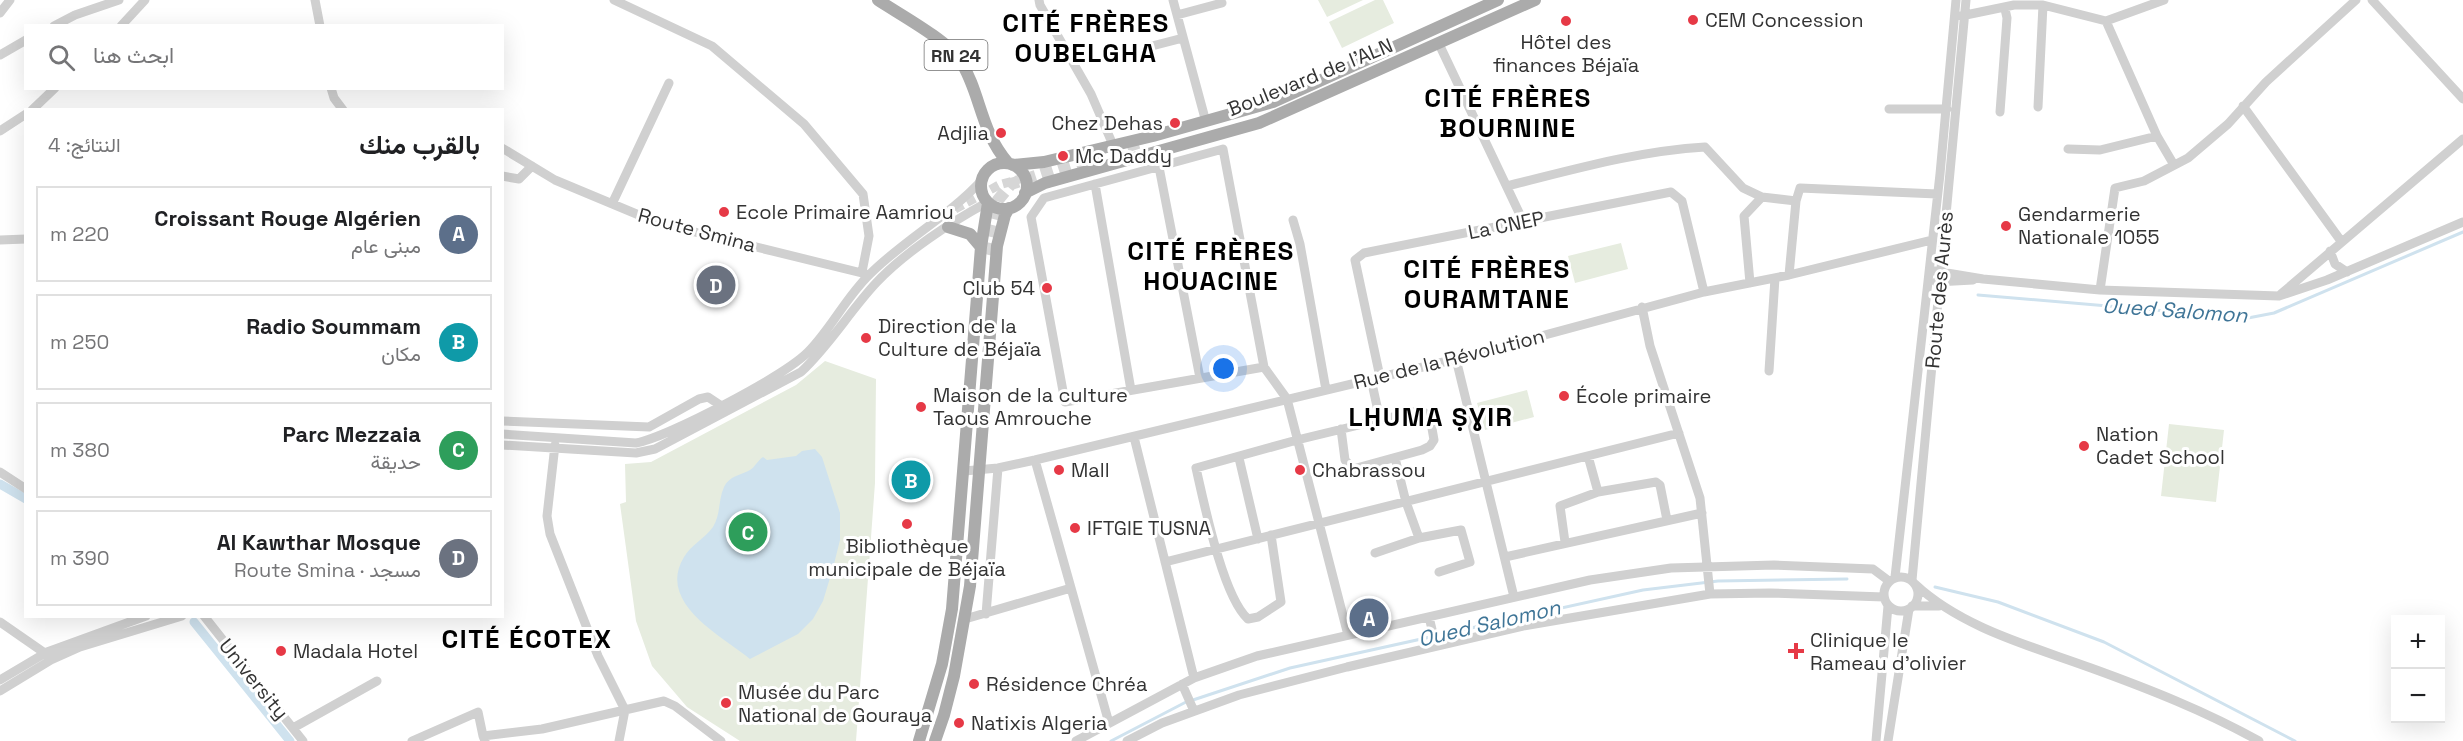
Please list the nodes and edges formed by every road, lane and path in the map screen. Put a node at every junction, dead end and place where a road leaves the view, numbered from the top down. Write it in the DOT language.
graph roads {
  1 [pos="10,0"];
  2 [pos="119,0"];
  3 [pos="145,0"];
  4 [pos="315,0"];
  5 [pos="614,0"];
  6 [pos="878,0"];
  7 [pos="1039,0"];
  8 [pos="1173,0"];
  9 [pos="1498,0"];
  10 [pos="1535,0"];
  11 [pos="1956,0"];
  12 [pos="1966,0"];
  13 [pos="2164,0"];
  14 [pos="2356,0"];
  15 [pos="2372,0"];
  16 [pos="1222,3"];
  17 [pos="2043,5"];
  18 [pos="2005,9"];
  19 [pos="0,13"];
  20 [pos="1177,15"];
  21 [pos="1964,16"];
  22 [pos="1954,18"];
  23 [pos="2106,21"];
  24 [pos="58,24"];
  25 [pos="123,24"];
  26 [pos="320,24"];
  27 [pos="1183,38"];
  28 [pos="24,41"];
  29 [pos="1439,44"];
  30 [pos="1152,46"];
  31 [pos="0,55"];
  32 [pos="669,83"];
  33 [pos="53,90"];
  34 [pos="332,90"];
  35 [pos="2463,99"];
  36 [pos="2243,106"];
  37 [pos="2038,107"];
  38 [pos="34,108"];
  39 [pos="342,108"];
  40 [pos="1889,109"];
  41 [pos="1947,109"];
  42 [pos="2000,112"];
  43 [pos="24,115"];
  44 [pos="1206,122"];
  45 [pos="0,131"];
  46 [pos="1220,134"];
  47 [pos="2157,136"];
  48 [pos="2463,139"];
  49 [pos="992,143"];
  50 [pos="1113,145"];
  51 [pos="504,149"];
  52 [pos="2068,149"];
  53 [pos="1223,150"];
  54 [pos="1010,164"];
  55 [pos="2174,165"];
  56 [pos="532,166"];
  57 [pos="1158,167"];
  58 [pos="990,168"];
  59 [pos="504,176"];
  60 [pos="982,180"];
  61 [pos="1095,184"];
  62 [pos="1507,186"];
  63 [pos="1026,194"];
  64 [pos="1937,194"];
  65 [pos="1762,197"];
  66 [pos="1796,201"];
  67 [pos="988,202"];
  68 [pos="612,204"];
  69 [pos="1009,208"];
  70 [pos="1293,220"];
  71 [pos="1523,221"];
  72 [pos="2463,222"];
  73 [pos="948,226"];
  74 [pos="24,238"];
  75 [pos="0,240"];
  76 [pos="1932,240"];
  77 [pos="2341,241"];
  78 [pos="981,247"];
  79 [pos="2330,251"];
  80 [pos="1941,271"];
  81 [pos="2347,272"];
  82 [pos="865,273"];
  83 [pos="1789,275"];
  84 [pos="1929,275"];
  85 [pos="1775,278"];
  86 [pos="1987,279"];
  87 [pos="1940,282"];
  88 [pos="1750,283"];
  89 [pos="2100,290"];
  90 [pos="1704,292"];
  91 [pos="2279,296"];
  92 [pos="1642,308"];
  93 [pos="1456,358"];
  94 [pos="1264,367"];
  95 [pos="1769,371"];
  96 [pos="1200,378"];
  97 [pos="1376,378"];
  98 [pos="1131,390"];
  99 [pos="1326,390"];
  100 [pos="1287,399"];
  101 [pos="720,405"];
  102 [pos="1380,420"];
  103 [pos="504,421"];
  104 [pos="649,427"];
  105 [pos="1341,429"];
  106 [pos="1679,433"];
  107 [pos="504,434"];
  108 [pos="1134,436"];
  109 [pos="1297,440"];
  110 [pos="555,444"];
  111 [pos="504,445"];
  112 [pos="654,445"];
  113 [pos="1588,456"];
  114 [pos="1239,458"];
  115 [pos="1395,458"];
  116 [pos="1035,460"];
  117 [pos="998,468"];
  118 [pos="979,470"];
  119 [pos="964,471"];
  120 [pos="0,472"];
  121 [pos="1485,482"];
  122 [pos="24,488"];
  123 [pos="1598,492"];
  124 [pos="1406,502"];
  125 [pos="1702,513"];
  126 [pos="1667,520"];
  127 [pos="1318,524"];
  128 [pos="1271,535"];
  129 [pos="1258,538"];
  130 [pos="1419,538"];
  131 [pos="1564,542"];
  132 [pos="1216,549"];
  133 [pos="1375,553"];
  134 [pos="1505,557"];
  135 [pos="1165,562"];
  136 [pos="1708,566"];
  137 [pos="1439,572"];
  138 [pos="1892,579"];
  139 [pos="1913,582"];
  140 [pos="1071,588"];
  141 [pos="1710,594"];
  142 [pos="1514,597"];
  143 [pos="1886,602"];
  144 [pos="1910,607"];
  145 [pos="1942,607"];
  146 [pos="986,614"];
  147 [pos="141,618"];
  148 [pos="175,618"];
  149 [pos="206,618"];
  150 [pos="965,619"];
  151 [pos="1429,620"];
  152 [pos="0,622"];
  153 [pos="1348,635"];
  154 [pos="1436,643"];
  155 [pos="49,656"];
  156 [pos="1194,678"];
  157 [pos="0,680"];
  158 [pos="377,681"];
  159 [pos="1183,687"];
  160 [pos="0,691"];
  161 [pos="1194,709"];
  162 [pos="625,710"];
  163 [pos="1109,723"];
  164 [pos="293,728"];
  165 [pos="527,737"];
  166 [pos="484,738"];
  167 [pos="303,741"];
  168 [pos="412,741"];
  169 [pos="619,741"];
  170 [pos="721,741"];
  171 [pos="919,741"];
  172 [pos="935,741"];
  173 [pos="1077,741"];
  174 [pos="1127,741"];
  175 [pos="1876,741"];
  176 [pos="1888,741"];
  177 [pos="2259,741"];
  1 -- 19 [label="street"];
  2 -- 24 [label="street"];
  3 -- 25 [label="street"];
  4 -- 26 [label="street"];
  5 -- 82 [label="street"];
  6 -- 49 [label="main road, RN 24"];
  7 -- 50 [label="street"];
  8 -- 20 [label="street"];
  9 -- 44 [label="main road, Boulevard de l'ALN"];
  10 -- 29 [label="main road, Boulevard de l'ALN"];
  11 -- 22 [label="street, Route des Aurès"];
  12 -- 21 [label="street, Route des Aurès"];
  13 -- 23 [label="street"];
  14 -- 36 [label="street"];
  15 -- 35 [label="street"];
  16 -- 20 [label="street"];
  17 -- 18 [label="street"];
  17 -- 23 [label="street"];
  17 -- 37 [label="street"];
  18 -- 21 [label="street"];
  18 -- 42 [label="street"];
  20 -- 27 [label="street"];
  21 -- 22 [label="street"];
  21 -- 80 [label="street, Route des Aurès"];
  22 -- 41 [label="street, Route des Aurès"];
  23 -- 47 [label="street"];
  27 -- 30 [label="street"];
  27 -- 44 [label="street"];
  28 -- 31 [label="street"];
  29 -- 46 [label="main road, Boulevard de l'ALN"];
  29 -- 62 [label="street"];
  32 -- 68 [label="street"];
  33 -- 38 [label="street"];
  34 -- 39 [label="street"];
  36 -- 55 [label="street"];
  36 -- 77 [label="street"];
  40 -- 41 [label="street"];
  41 -- 64 [label="street, Route des Aurès"];
  43 -- 45 [label="street"];
  44 -- 50 [label="main road, Boulevard de l'ALN"];
  46 -- 53 [label="street"];
  46 -- 63 [label="main road, Boulevard de l'ALN"];
  47 -- 52 [label="street"];
  47 -- 55 [label="street"];
  48 -- 77 [label="street"];
  49 -- 54 [label="main road, RN 24"];
  49 -- 58 [label="main road, RN 24"];
  50 -- 54 [label="main road, Boulevard de l'ALN"];
  51 -- 56 [label="street, Route Smina"];
  53 -- 57 [label="street"];
  53 -- 94 [label="street"];
  54 -- 58 [label="main road"];
  54 -- 63 [label="main road"];
  55 -- 89 [label="street"];
  56 -- 59 [label="street"];
  56 -- 68 [label="street, Route Smina"];
  57 -- 61 [label="street"];
  57 -- 96 [label="street"];
  58 -- 60 [label="main road"];
  60 -- 67 [label="main road"];
  60 -- 82 [label="street"];
  61 -- 98 [label="street"];
  61 -- 98 [label="street"];
  62 -- 65 [label="street"];
  62 -- 71 [label="street"];
  63 -- 69 [label="main road"];
  64 -- 66 [label="street"];
  64 -- 76 [label="street, Route des Aurès"];
  65 -- 66 [label="street"];
  65 -- 88 [label="street"];
  66 -- 83 [label="street"];
  67 -- 69 [label="main road"];
  67 -- 73 [label="street"];
  67 -- 78 [label="main road"];
  68 -- 82 [label="street, Route Smina"];
  69 -- 118 [label="main road"];
  70 -- 99 [label="street"];
  71 -- 90 [label="street, La CNEP"];
  71 -- 97 [label="street, La CNEP"];
  72 -- 81 [label="street"];
  73 -- 78 [label="main road"];
  73 -- 112 [label="street"];
  74 -- 75 [label="street"];
  76 -- 83 [label="street, Rue de la Révolution"];
  76 -- 84 [label="street, Route des Aurès"];
  77 -- 79 [label="street"];
  78 -- 119 [label="main road"];
  79 -- 81 [label="street"];
  79 -- 91 [label="street"];
  80 -- 84 [label="street"];
  80 -- 86 [label="street"];
  80 -- 87 [label="street, Route des Aurès"];
  81 -- 91 [label="street"];
  82 -- 101 [label="street"];
  83 -- 85 [label="street, Rue de la Révolution"];
  84 -- 87 [label="street"];
  84 -- 138 [label="street, Route des Aurès"];
  85 -- 88 [label="street, Rue de la Révolution"];
  85 -- 95 [label="street"];
  86 -- 87 [label="street"];
  86 -- 89 [label="street"];
  87 -- 139 [label="street, Route des Aurès"];
  88 -- 90 [label="street, Rue de la Révolution"];
  89 -- 91 [label="street"];
  90 -- 92 [label="street, Rue de la Révolution"];
  92 -- 93 [label="street, Rue de la Révolution"];
  92 -- 106 [label="street"];
  93 -- 97 [label="street, Rue de la Révolution"];
  93 -- 121 [label="street"];
  94 -- 96 [label="street"];
  94 -- 100 [label="street"];
  96 -- 98 [label="street"];
  97 -- 99 [label="street, Rue de la Révolution"];
  97 -- 102 [label="street"];
  99 -- 100 [label="street, Rue de la Révolution"];
  100 -- 108 [label="street, Rue de la Révolution"];
  100 -- 109 [label="street"];
  101 -- 104 [label="street"];
  101 -- 112 [label="street"];
  102 -- 105 [label="street"];
  102 -- 115 [label="street"];
  103 -- 104 [label="street"];
  104 -- 112 [label="street"];
  105 -- 109 [label="street"];
  105 -- 115 [label="street"];
  106 -- 113 [label="street"];
  106 -- 125 [label="street"];
  107 -- 110 [label="street"];
  108 -- 116 [label="street, Rue de la Révolution"];
  108 -- 135 [label="street"];
  109 -- 114 [label="street"];
  109 -- 127 [label="street"];
  110 -- 111 [label="street"];
  110 -- 112 [label="street"];
  110 -- 162 [label="street"];
  113 -- 121 [label="street"];
  113 -- 123 [label="street"];
  114 -- 129 [label="street"];
  114 -- 132 [label="street"];
  115 -- 124 [label="street"];
  116 -- 117 [label="street, Rue de la Révolution"];
  116 -- 140 [label="street"];
  117 -- 118 [label="street, Rue de la Révolution"];
  117 -- 146 [label="street"];
  118 -- 119 [label="street, Rue de la Révolution"];
  118 -- 150 [label="main road"];
  119 -- 171 [label="main road"];
  120 -- 122 [label="street"];
  121 -- 124 [label="street"];
  121 -- 134 [label="street"];
  123 -- 126 [label="street"];
  123 -- 131 [label="street"];
  124 -- 127 [label="street"];
  124 -- 130 [label="street"];
  125 -- 126 [label="street"];
  125 -- 136 [label="street"];
  126 -- 131 [label="street"];
  127 -- 128 [label="street"];
  127 -- 153 [label="street"];
  128 -- 129 [label="street"];
  128 -- 132 [label="street"];
  129 -- 132 [label="street"];
  130 -- 133 [label="street"];
  130 -- 137 [label="street"];
  131 -- 134 [label="street"];
  132 -- 135 [label="street"];
  134 -- 142 [label="street"];
  135 -- 156 [label="street"];
  136 -- 138 [label="street"];
  136 -- 141 [label="street"];
  136 -- 142 [label="street"];
  138 -- 139 [label="street"];
  138 -- 143 [label="street"];
  139 -- 144 [label="street"];
  139 -- 145 [label="street"];
  140 -- 146 [label="street"];
  140 -- 163 [label="street"];
  141 -- 143 [label="street"];
  141 -- 154 [label="street"];
  142 -- 151 [label="street"];
  143 -- 144 [label="street"];
  143 -- 175 [label="street"];
  144 -- 145 [label="street"];
  144 -- 176 [label="street"];
  145 -- 177 [label="street"];
  146 -- 150 [label="street"];
  147 -- 155 [label="street"];
  148 -- 155 [label="street"];
  149 -- 164 [label="street, University"];
  150 -- 172 [label="main road"];
  151 -- 153 [label="street"];
  151 -- 154 [label="street"];
  152 -- 155 [label="street"];
  153 -- 156 [label="street"];
  154 -- 161 [label="street"];
  155 -- 157 [label="street"];
  155 -- 160 [label="street"];
  156 -- 159 [label="street"];
  158 -- 164 [label="street"];
  159 -- 161 [label="street"];
  159 -- 163 [label="street"];
  161 -- 174 [label="street"];
  162 -- 165 [label="street"];
  162 -- 169 [label="street"];
  162 -- 170 [label="street"];
  163 -- 173 [label="street"];
  164 -- 167 [label="street, University"];
  165 -- 166 [label="street"];
  166 -- 168 [label="street"];
}
